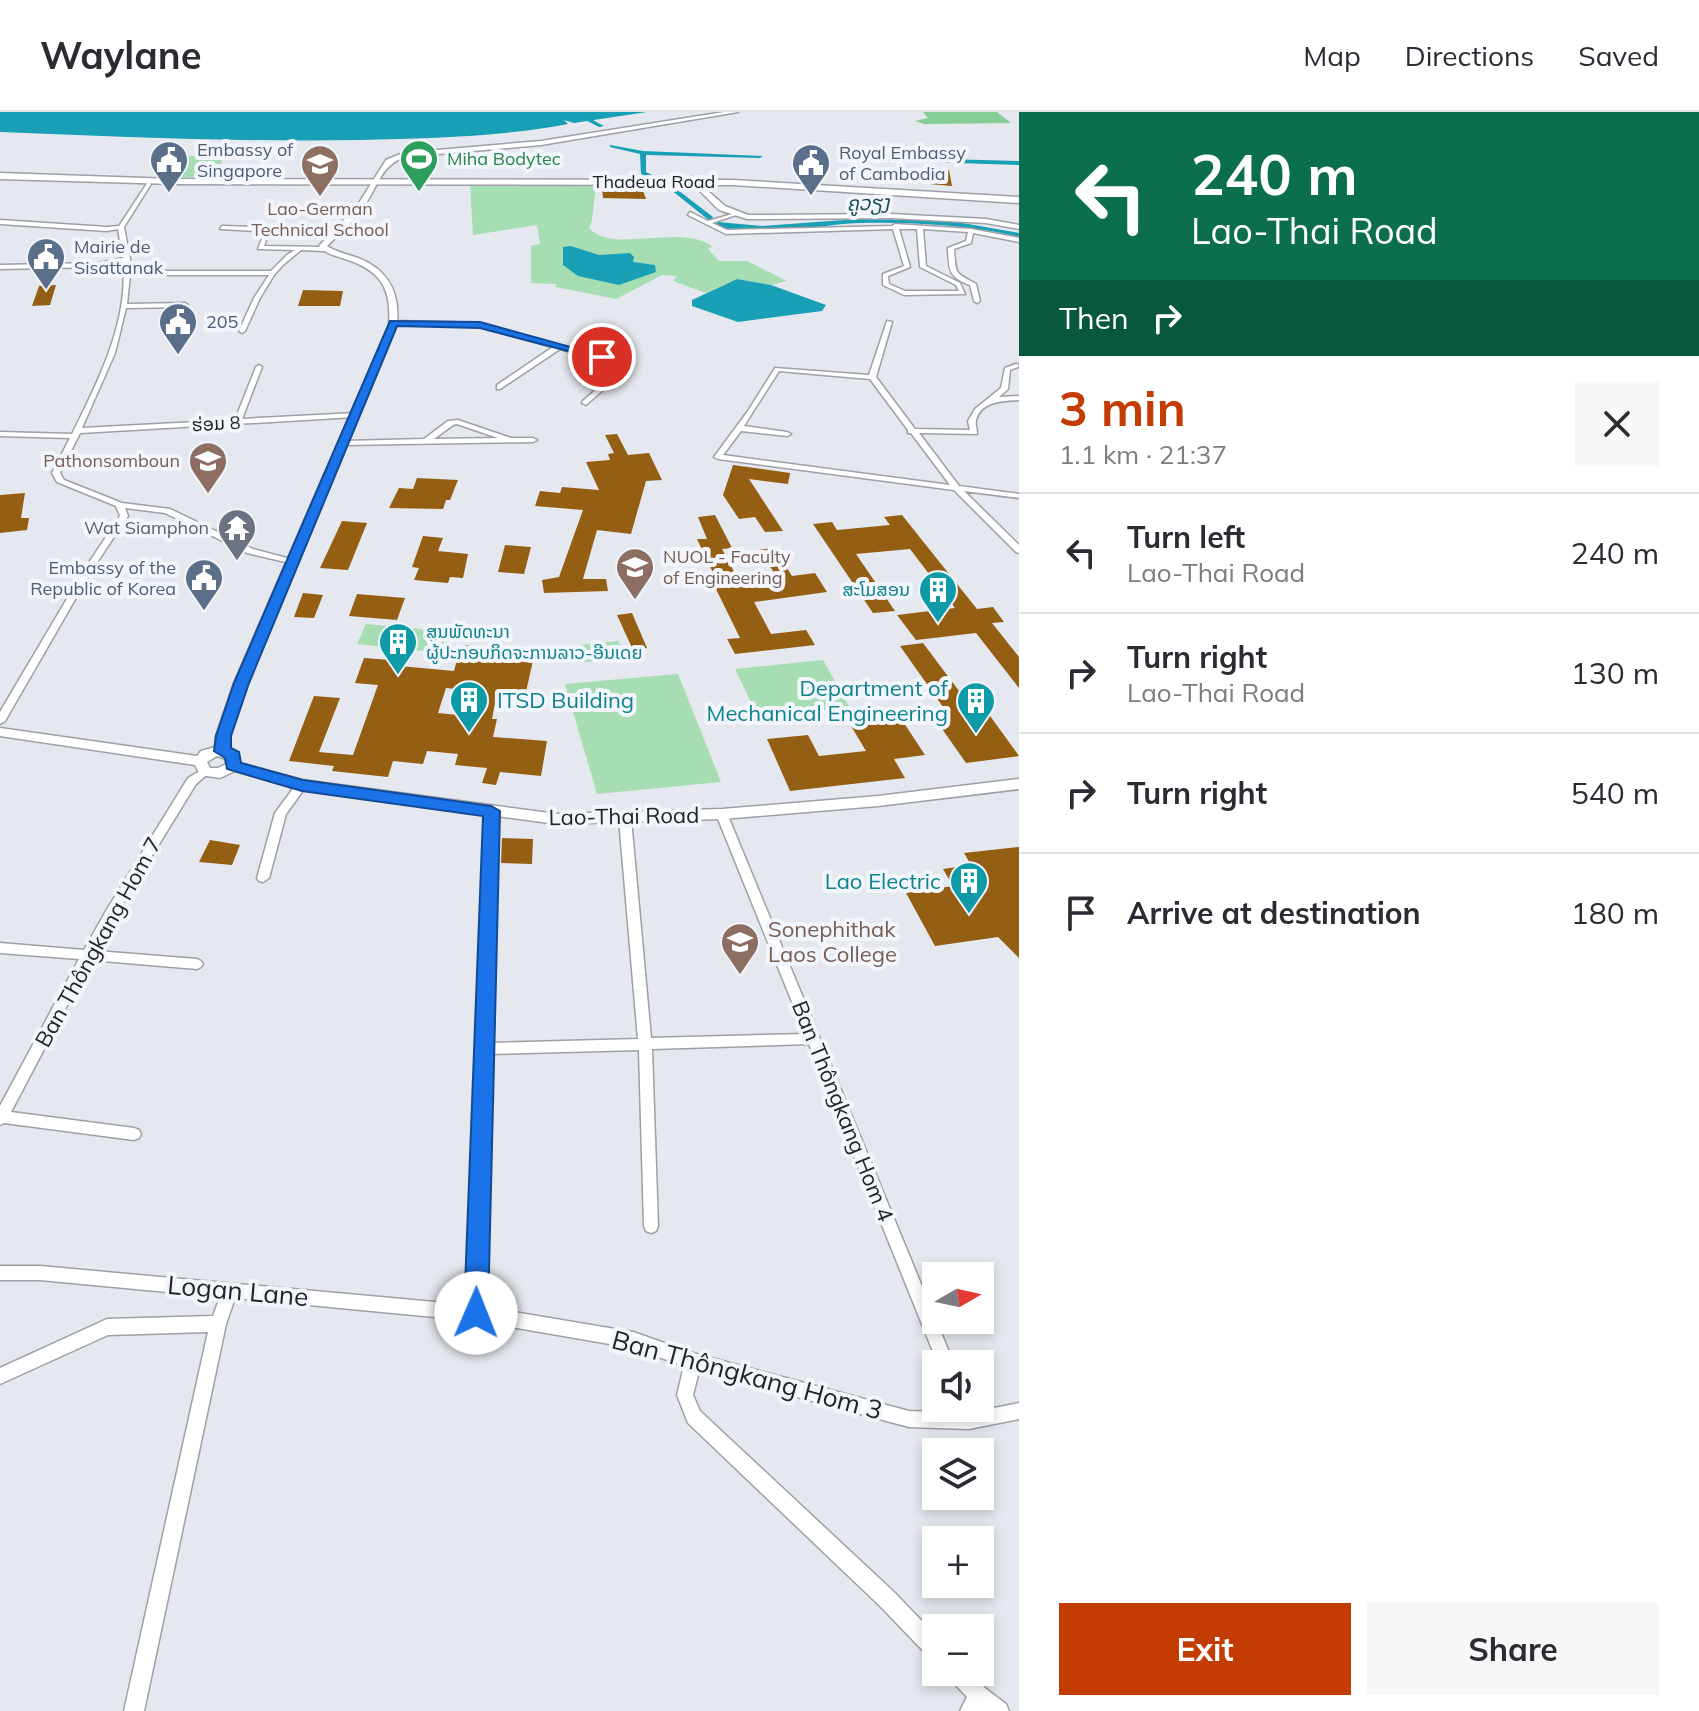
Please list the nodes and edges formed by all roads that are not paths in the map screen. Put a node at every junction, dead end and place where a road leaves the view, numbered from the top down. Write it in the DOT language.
graph roads {
  1 [pos="735,112"];
  2 [pos="0,174"];
  3 [pos="375,180"];
  4 [pos="690,180"];
  5 [pos="150,182"];
  6 [pos="1019,198"];
  7 [pos="690,214"];
  8 [pos="734,214"];
  9 [pos="765,219"];
  10 [pos="876,221"];
  11 [pos="0,222"];
  12 [pos="706,223"];
  13 [pos="895,226"];
  14 [pos="121,227"];
  15 [pos="920,227"];
  16 [pos="1019,227"];
  17 [pos="222,228"];
  18 [pos="777,230"];
  19 [pos="971,231"];
  20 [pos="1016,240"];
  21 [pos="324,249"];
  22 [pos="299,250"];
  23 [pos="1006,252"];
  24 [pos="127,259"];
  25 [pos="0,267"];
  26 [pos="128,273"];
  27 [pos="275,273"];
  28 [pos="977,301"];
  29 [pos="185,305"];
  30 [pos="125,306"];
  31 [pos="889,322"];
  32 [pos="394,323"];
  33 [pos="242,331"];
  34 [pos="559,346"];
  35 [pos="1016,366"];
  36 [pos="259,367"];
  37 [pos="872,377"];
  38 [pos="500,387"];
  39 [pos="1019,398"];
  40 [pos="994,399"];
  41 [pos="586,403"];
  42 [pos="355,415"];
  43 [pos="237,423"];
  44 [pos="739,428"];
  45 [pos="911,431"];
  46 [pos="0,434"];
  47 [pos="76,434"];
  48 [pos="787,434"];
  49 [pos="533,440"];
  50 [pos="514,442"];
  51 [pos="345,443"];
  52 [pos="424,443"];
  53 [pos="957,489"];
  54 [pos="1019,496"];
  55 [pos="120,505"];
  56 [pos="1019,550"];
  57 [pos="294,561"];
  58 [pos="0,721"];
  59 [pos="0,732"];
  60 [pos="222,751"];
  61 [pos="203,766"];
  62 [pos="233,766"];
  63 [pos="1019,784"];
  64 [pos="302,785"];
  65 [pos="491,811"];
  66 [pos="722,814"];
  67 [pos="625,819"];
  68 [pos="263,878"];
  69 [pos="0,948"];
  70 [pos="89,953"];
  71 [pos="197,964"];
  72 [pos="813,1039"];
  73 [pos="645,1044"];
  74 [pos="482,1049"];
  75 [pos="0,1118"];
  76 [pos="134,1134"];
  77 [pos="651,1226"];
  78 [pos="0,1273"];
  79 [pos="230,1290"];
  80 [pos="476,1313"];
  81 [pos="218,1324"];
  82 [pos="940,1350"];
  83 [pos="693,1361"];
  84 [pos="0,1376"];
  85 [pos="1019,1411"];
  86 [pos="994,1412"];
  87 [pos="922,1418"];
  88 [pos="922,1635"];
  89 [pos="975,1703"];
  90 [pos="134,1711"];
  91 [pos="999,1711"];
  1 -- 3 [label="street"];
  2 -- 5 [label="main road, Thadeua Road"];
  3 -- 4 [label="main road, Thadeua Road"];
  3 -- 5 [label="main road, Thadeua Road"];
  3 -- 21 [label="street"];
  4 -- 6 [label="main road, Thadeua Road"];
  4 -- 8 [label="street"];
  5 -- 14 [label="street"];
  7 -- 12 [label="street"];
  8 -- 9 [label="street"];
  8 -- 12 [label="street"];
  9 -- 10 [label="street"];
  9 -- 18 [label="street"];
  10 -- 13 [label="street"];
  10 -- 16 [label="street"];
  10 -- 18 [label="street"];
  11 -- 14 [label="street"];
  12 -- 18 [label="street"];
  13 -- 15 [label="street"];
  13 -- 15 [label="street"];
  14 -- 24 [label="street"];
  15 -- 19 [label="street"];
  17 -- 22 [label="street"];
  19 -- 20 [label="street"];
  19 -- 28 [label="street"];
  20 -- 23 [label="street"];
  21 -- 22 [label="street"];
  21 -- 32 [label="street"];
  22 -- 27 [label="street"];
  24 -- 25 [label="street"];
  24 -- 26 [label="street"];
  26 -- 27 [label="street"];
  26 -- 30 [label="street"];
  27 -- 33 [label="street"];
  29 -- 30 [label="street"];
  30 -- 47 [label="street"];
  31 -- 37 [label="street"];
  32 -- 34 [label="street"];
  32 -- 42 [label="street"];
  34 -- 38 [label="street"];
  34 -- 41 [label="street"];
  35 -- 40 [label="street"];
  36 -- 43 [label="street"];
  37 -- 44 [label="street"];
  37 -- 45 [label="street"];
  39 -- 40 [label="street"];
  40 -- 45 [label="street"];
  42 -- 43 [label="street, ຮ່ອມ 8"];
  42 -- 51 [label="street"];
  43 -- 47 [label="street, ຮ່ອມ 8"];
  44 -- 48 [label="street"];
  44 -- 53 [label="street"];
  45 -- 53 [label="street"];
  46 -- 47 [label="street, ຮ່ອມ 8"];
  47 -- 55 [label="street"];
  49 -- 50 [label="street"];
  50 -- 52 [label="street"];
  50 -- 52 [label="street"];
  51 -- 52 [label="street"];
  51 -- 57 [label="street"];
  53 -- 54 [label="street"];
  53 -- 56 [label="street"];
  55 -- 57 [label="street"];
  55 -- 58 [label="street"];
  57 -- 60 [label="street"];
  59 -- 61 [label="street"];
  60 -- 61 [label="street"];
  60 -- 62 [label="street"];
  61 -- 62 [label="street"];
  61 -- 70 [label="street, Ban Thôngkang Hom 7"];
  62 -- 64 [label="street, Lao-Thai Road"];
  63 -- 66 [label="street, Lao-Thai Road"];
  64 -- 65 [label="street, Lao-Thai Road"];
  64 -- 68 [label="street"];
  65 -- 67 [label="street, Lao-Thai Road"];
  65 -- 74 [label="street"];
  66 -- 67 [label="street, Lao-Thai Road"];
  66 -- 72 [label="street, Ban Thôngkang Hom 4"];
  67 -- 73 [label="street"];
  69 -- 70 [label="street"];
  70 -- 71 [label="street"];
  70 -- 75 [label="street, Ban Thôngkang Hom 7"];
  72 -- 73 [label="street"];
  72 -- 82 [label="street, Ban Thôngkang Hom 4"];
  73 -- 74 [label="street"];
  73 -- 77 [label="street"];
  74 -- 80 [label="street"];
  75 -- 76 [label="street"];
  78 -- 79 [label="street, Logan Lane"];
  79 -- 80 [label="street, Logan Lane"];
  79 -- 81 [label="street"];
  80 -- 83 [label="street, Ban Thôngkang Hom 3"];
  81 -- 84 [label="street"];
  81 -- 90 [label="street"];
  83 -- 87 [label="street, Ban Thôngkang Hom 3"];
  83 -- 88 [label="street"];
  85 -- 86 [label="street, Ban Thôngkang Hom 3"];
  89 -- 91 [label="street"];
}
